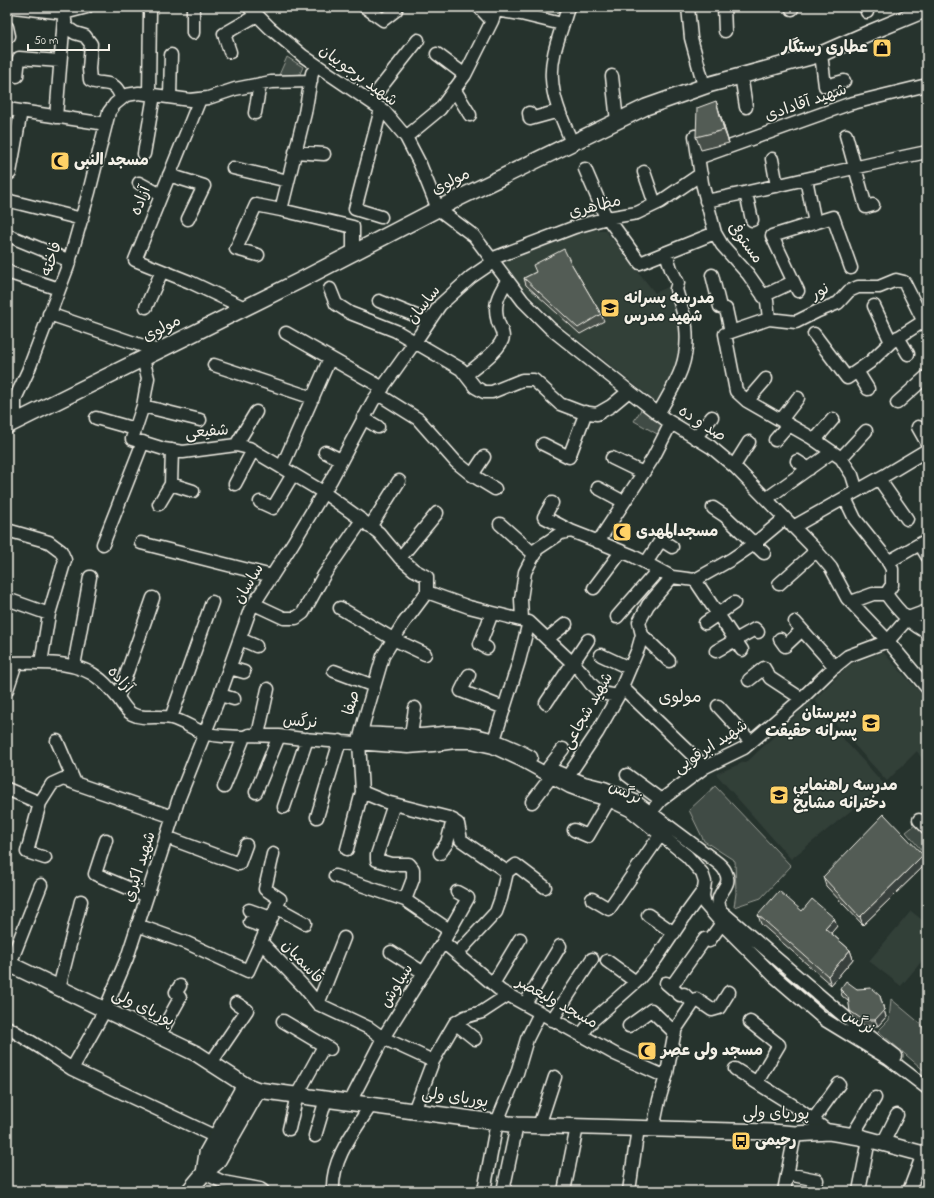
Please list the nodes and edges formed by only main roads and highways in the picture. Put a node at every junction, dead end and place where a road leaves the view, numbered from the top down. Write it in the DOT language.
graph roads {
  1 [pos="927,9"];
  2 [pos="11,424"];
  3 [pos="9,963"];
  4 [pos="252,1088"];
  5 [pos="925,1154"];
  6 [pos="204,1173"];
  7 [pos="189,1191"];
  1 -- 2 [label="main road, مولوی"];
  3 -- 4 [label="main road, پوریای ولی"];
  4 -- 5 [label="main road, پوریای ولی"];
  4 -- 6 [label="main road"];
  4 -- 6 [label="main road"];
  6 -- 7 [label="main road"];
}
